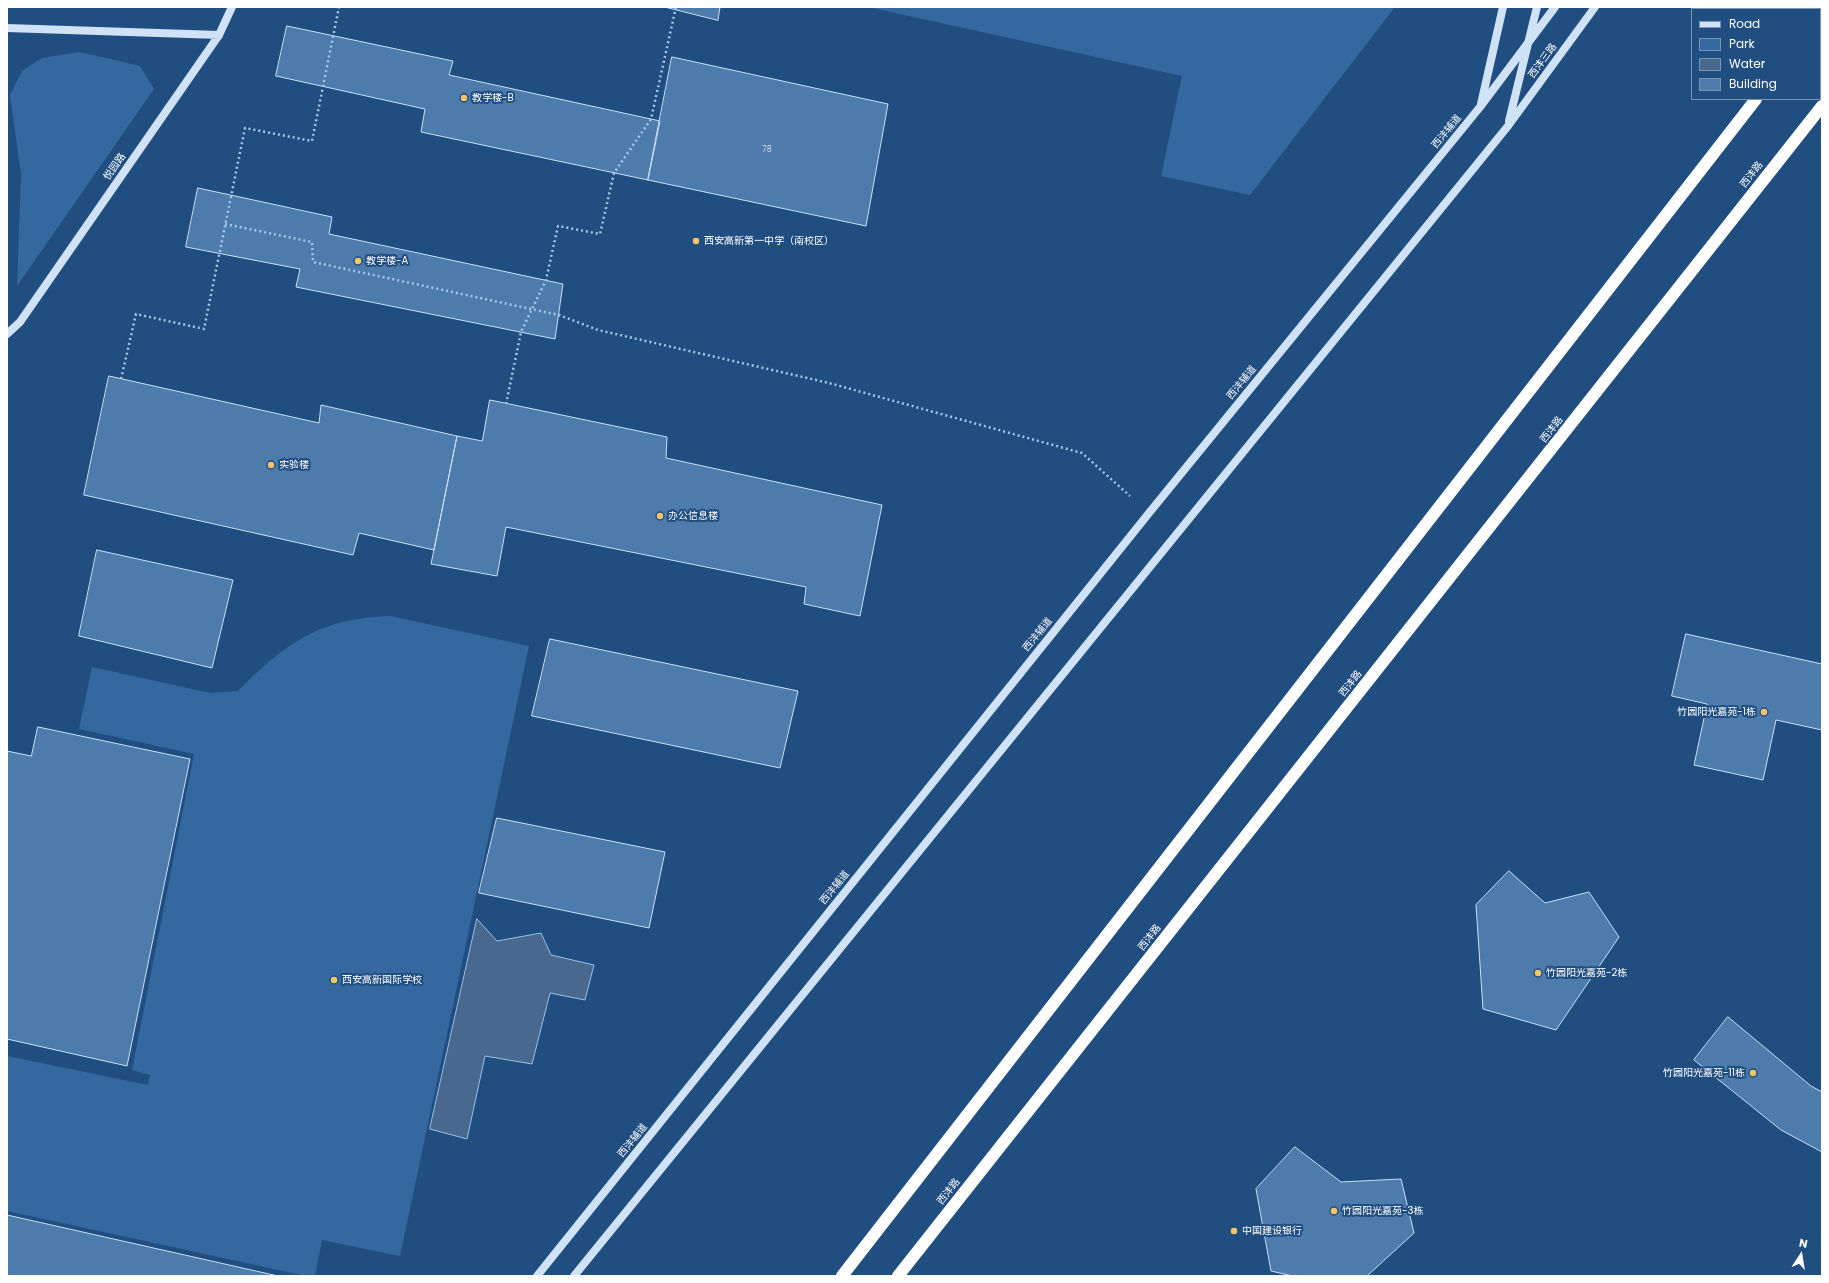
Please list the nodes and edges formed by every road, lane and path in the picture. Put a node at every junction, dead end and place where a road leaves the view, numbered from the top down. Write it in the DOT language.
graph roads {
  1 [pos="232,7"];
  2 [pos="340,7"];
  3 [pos="1503,7"];
  4 [pos="1536,7"];
  5 [pos="1555,7"];
  6 [pos="1595,7"];
  7 [pos="676,8"];
  8 [pos="7,28"];
  9 [pos="219,35"];
  10 [pos="1527,46"];
  11 [pos="1755,100"];
  12 [pos="1822,106"];
  13 [pos="1480,107"];
  14 [pos="1508,126"];
  15 [pos="225,224"];
  16 [pos="532,310"];
  17 [pos="7,334"];
  18 [pos="121,379"];
  19 [pos="506,404"];
  20 [pos="1130,496"];
  21 [pos="537,1276"];
  22 [pos="574,1276"];
  23 [pos="842,1276"];
  24 [pos="898,1276"];
  1 -- 9 [label="street, 悦园路"];
  2 -- 15 [label="path"];
  3 -- 13 [label="street"];
  4 -- 10 [label="street"];
  5 -- 10 [label="street, 西沣辅道"];
  6 -- 14 [label="street, 西沣三路"];
  7 -- 16 [label="path"];
  8 -- 9 [label="street"];
  9 -- 17 [label="street, 悦园路"];
  10 -- 13 [label="street, 西沣辅道"];
  10 -- 14 [label="street"];
  11 -- 23 [label="highway"];
  12 -- 24 [label="highway, 西沣路"];
  13 -- 21 [label="street, 西沣辅道"];
  14 -- 22 [label="street"];
  15 -- 16 [label="path"];
  15 -- 18 [label="path"];
  16 -- 19 [label="path"];
  16 -- 20 [label="path"];
}
